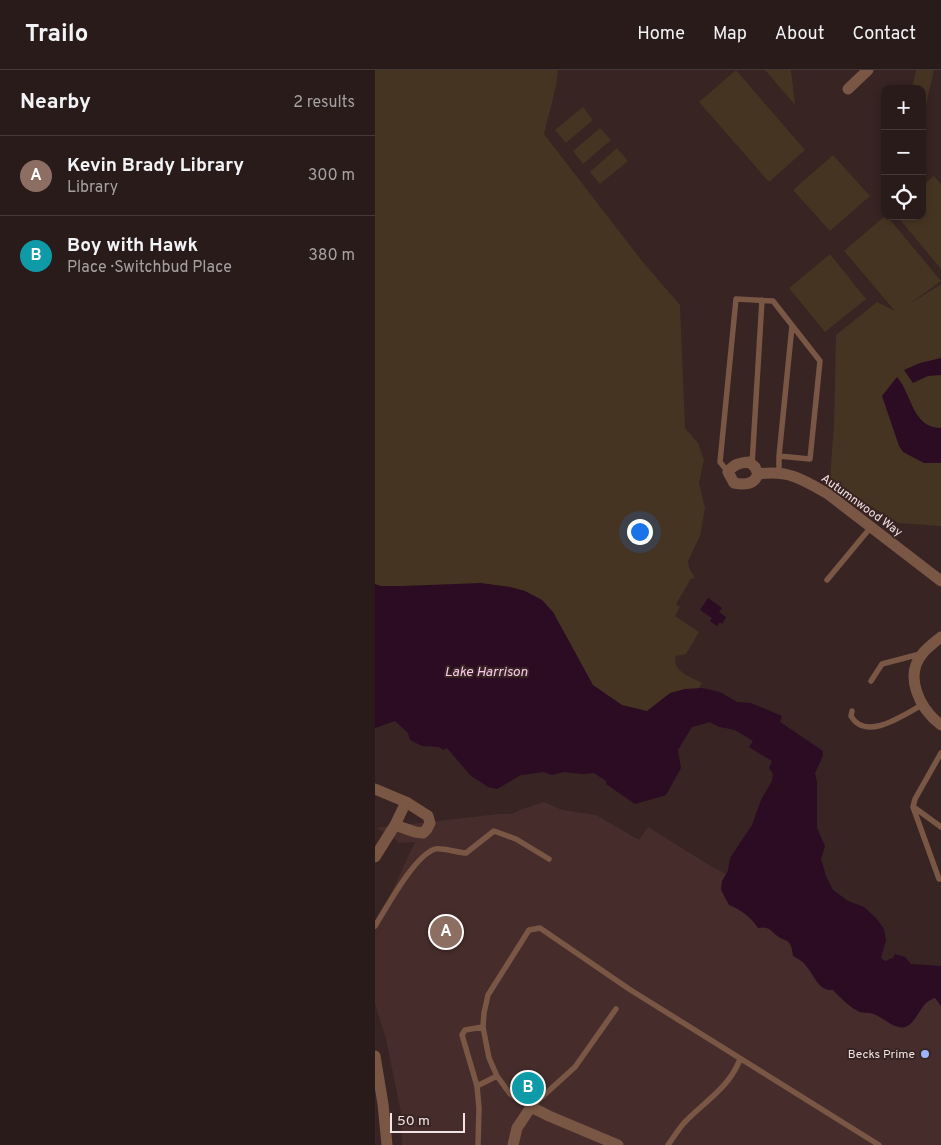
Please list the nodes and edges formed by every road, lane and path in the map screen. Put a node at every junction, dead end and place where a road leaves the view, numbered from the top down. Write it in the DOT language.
graph roads {
  1 [pos="862,72"];
  2 [pos="848,89"];
  3 [pos="763,300"];
  4 [pos="792,326"];
  5 [pos="779,456"];
  6 [pos="755,470"];
  7 [pos="728,472"];
  8 [pos="779,472"];
  9 [pos="871,527"];
  10 [pos="827,580"];
  11 [pos="941,581"];
  12 [pos="941,637"];
  13 [pos="922,653"];
  14 [pos="871,681"];
  15 [pos="922,705"];
  16 [pos="852,712"];
  17 [pos="941,725"];
  18 [pos="941,753"];
  19 [pos="375,788"];
  20 [pos="406,802"];
  21 [pos="913,807"];
  22 [pos="395,825"];
  23 [pos="941,828"];
  24 [pos="375,857"];
  25 [pos="549,859"];
  26 [pos="941,879"];
  27 [pos="375,926"];
  28 [pos="616,1008"];
  29 [pos="483,1027"];
  30 [pos="375,1056"];
  31 [pos="740,1059"];
  32 [pos="497,1076"];
  33 [pos="477,1086"];
  34 [pos="531,1107"];
  35 [pos="387,1145"];
  36 [pos="478,1145"];
  37 [pos="513,1145"];
  38 [pos="618,1145"];
  39 [pos="668,1145"];
  40 [pos="879,1145"];
  1 -- 2 [label="street"];
  3 -- 4 [label="lane"];
  3 -- 6 [label="lane"];
  3 -- 7 [label="lane"];
  4 -- 5 [label="lane"];
  4 -- 5 [label="lane"];
  5 -- 8 [label="lane"];
  6 -- 7 [label="street, Autumnwood Way"];
  6 -- 7 [label="street, Autumnwood Way"];
  6 -- 8 [label="street, Autumnwood Way"];
  8 -- 9 [label="street, Autumnwood Way"];
  9 -- 10 [label="lane"];
  9 -- 11 [label="street, Autumnwood Way"];
  12 -- 13 [label="street"];
  13 -- 14 [label="lane"];
  13 -- 15 [label="street"];
  15 -- 16 [label="lane"];
  15 -- 17 [label="street"];
  18 -- 21 [label="lane"];
  19 -- 20 [label="street"];
  20 -- 22 [label="street"];
  20 -- 22 [label="street"];
  21 -- 23 [label="lane"];
  21 -- 26 [label="lane"];
  22 -- 24 [label="street"];
  25 -- 27 [label="lane"];
  28 -- 34 [label="lane"];
  29 -- 31 [label="lane"];
  29 -- 32 [label="lane"];
  29 -- 33 [label="lane"];
  30 -- 35 [label="street"];
  31 -- 39 [label="lane"];
  31 -- 40 [label="lane"];
  32 -- 33 [label="lane"];
  32 -- 34 [label="lane"];
  33 -- 36 [label="lane"];
  34 -- 37 [label="street"];
  34 -- 38 [label="street"];
}
